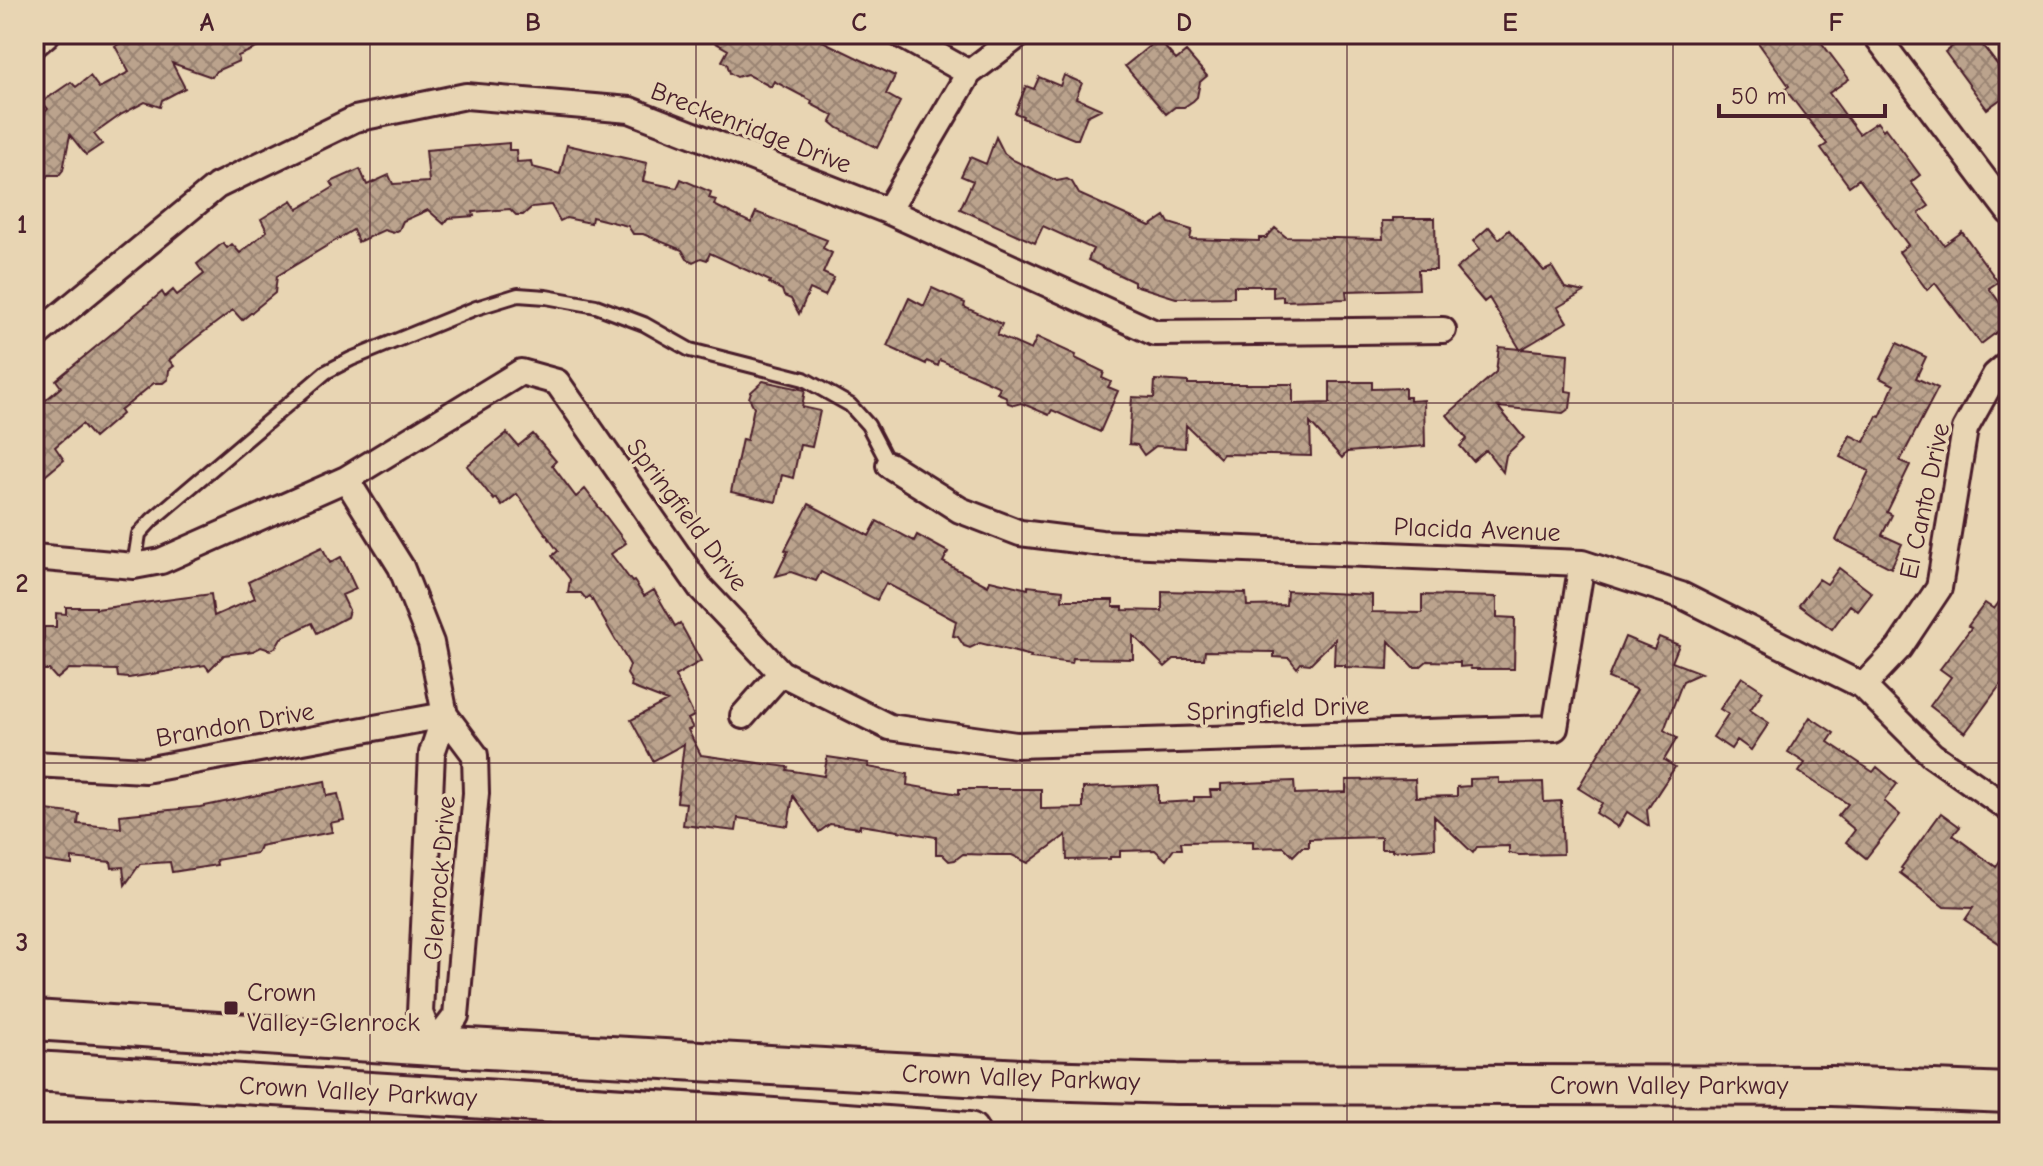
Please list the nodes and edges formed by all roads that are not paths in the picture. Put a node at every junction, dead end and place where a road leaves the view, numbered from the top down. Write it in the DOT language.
graph roads {
  1 [pos="47,34"];
  2 [pos="899,34"];
  3 [pos="1020,34"];
  4 [pos="1875,34"];
  5 [pos="34,45"];
  6 [pos="969,73"];
  7 [pos="888,211"];
  8 [pos="2009,212"];
  9 [pos="1443,330"];
  10 [pos="34,337"];
  11 [pos="2009,363"];
  12 [pos="889,465"];
  13 [pos="346,479"];
  14 [pos="34,557"];
  15 [pos="1582,563"];
  16 [pos="134,566"];
  17 [pos="781,673"];
  18 [pos="1863,686"];
  19 [pos="445,715"];
  20 [pos="743,716"];
  21 [pos="34,764"];
  22 [pos="2009,809"];
  23 [pos="428,830"];
  24 [pos="472,831"];
  25 [pos="34,1020"];
  26 [pos="433,1046"];
  27 [pos="34,1071"];
  28 [pos="151,1080"];
  29 [pos="2009,1093"];
  30 [pos="546,1102"];
  31 [pos="969,1132"];
  1 -- 5 [label="street"];
  2 -- 6 [label="street"];
  3 -- 6 [label="street"];
  4 -- 8 [label="street"];
  6 -- 7 [label="street"];
  7 -- 9 [label="street, Breckenridge Drive"];
  7 -- 10 [label="street, Breckenridge Drive"];
  11 -- 18 [label="street, El Canto Drive"];
  12 -- 15 [label="street, Placida Avenue"];
  12 -- 16 [label="lane"];
  13 -- 16 [label="street, Springfield Drive"];
  13 -- 17 [label="street, Springfield Drive"];
  13 -- 19 [label="street, Glenrock Drive"];
  14 -- 16 [label="street, Springfield Drive"];
  15 -- 17 [label="street, Springfield Drive"];
  15 -- 18 [label="street, Placida Avenue"];
  17 -- 20 [label="street"];
  18 -- 22 [label="street, Placida Avenue"];
  19 -- 21 [label="street, Brandon Drive"];
  19 -- 23 [label="street, Glenrock Drive"];
  19 -- 24 [label="street, Glenrock Drive"];
  23 -- 24 [label="street"];
  23 -- 26 [label="street, Glenrock Drive"];
  24 -- 26 [label="street, Glenrock Drive"];
  25 -- 26 [label="main road, Crown Valley Parkway"];
  26 -- 28 [label="main road"];
  26 -- 29 [label="main road, Crown Valley Parkway"];
  26 -- 30 [label="main road"];
  27 -- 28 [label="main road, Crown Valley Parkway"];
  28 -- 30 [label="main road, Crown Valley Parkway"];
  30 -- 31 [label="main road, Crown Valley Parkway"];
}
